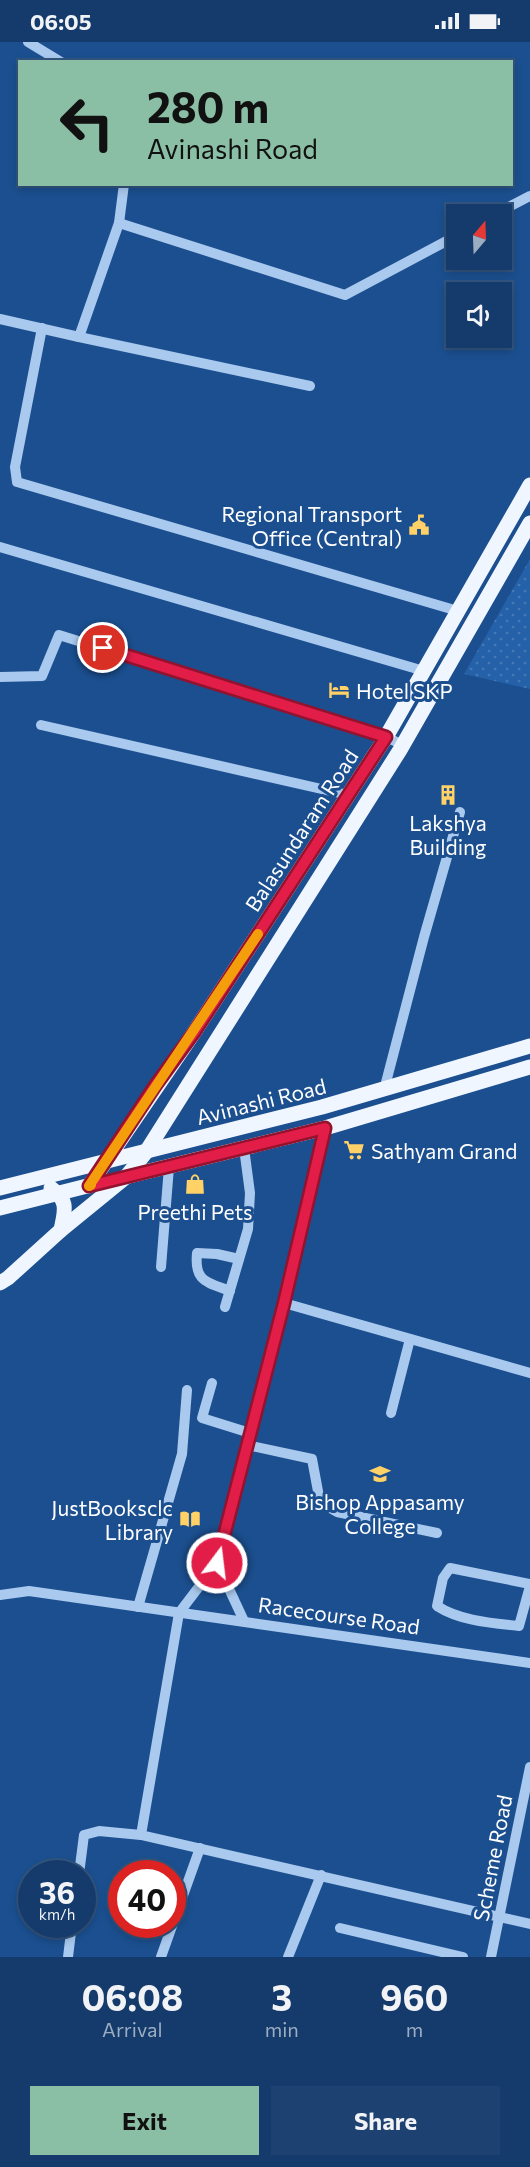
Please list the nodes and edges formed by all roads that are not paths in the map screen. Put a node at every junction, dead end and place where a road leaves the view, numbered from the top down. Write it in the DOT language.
graph roads {
  1 [pos="28,42"];
  2 [pos="58,60"];
  3 [pos="124,186"];
  4 [pos="530,196"];
  5 [pos="512,205"];
  6 [pos="118,223"];
  7 [pos="446,241"];
  8 [pos="0,319"];
  9 [pos="42,328"];
  10 [pos="80,337"];
  11 [pos="310,386"];
  12 [pos="530,485"];
  13 [pos="530,523"];
  14 [pos="0,548"];
  15 [pos="477,578"];
  16 [pos="494,587"];
  17 [pos="459,612"];
  18 [pos="424,671"];
  19 [pos="0,677"];
  20 [pos="41,725"];
  21 [pos="386,737"];
  22 [pos="403,745"];
  23 [pos="348,795"];
  24 [pos="460,812"];
  25 [pos="530,1046"];
  26 [pos="530,1067"];
  27 [pos="384,1090"];
  28 [pos="325,1128"];
  29 [pos="244,1148"];
  30 [pos="146,1152"];
  31 [pos="105,1162"];
  32 [pos="169,1167"];
  33 [pos="126,1177"];
  34 [pos="29,1180"];
  35 [pos="89,1186"];
  36 [pos="0,1188"];
  37 [pos="58,1193"];
  38 [pos="0,1208"];
  39 [pos="61,1230"];
  40 [pos="239,1259"];
  41 [pos="161,1267"];
  42 [pos="0,1283"];
  43 [pos="230,1290"];
  44 [pos="284,1303"];
  45 [pos="225,1307"];
  46 [pos="410,1339"];
  47 [pos="530,1372"];
  48 [pos="212,1383"];
  49 [pos="187,1390"];
  50 [pos="391,1413"];
  51 [pos="250,1433"];
  52 [pos="247,1445"];
  53 [pos="437,1533"];
  54 [pos="217,1563"];
  55 [pos="530,1585"];
  56 [pos="0,1595"];
  57 [pos="138,1607"];
  58 [pos="180,1613"];
  59 [pos="244,1621"];
  60 [pos="530,1663"];
  61 [pos="530,1767"];
  62 [pos="141,1834"];
  63 [pos="200,1848"];
  64 [pos="81,1860"];
  65 [pos="321,1875"];
  66 [pos="500,1916"];
  67 [pos="530,1923"];
  68 [pos="340,1929"];
  69 [pos="70,1938"];
  70 [pos="68,1957"];
  71 [pos="161,1957"];
  72 [pos="288,1957"];
  73 [pos="463,1957"];
  74 [pos="491,1957"];
  1 -- 2 [label="street"];
  3 -- 6 [label="street"];
  4 -- 5 [label="street"];
  6 -- 7 [label="street"];
  6 -- 10 [label="street"];
  8 -- 9 [label="street"];
  9 -- 10 [label="street"];
  9 -- 17 [label="street"];
  10 -- 11 [label="street"];
  12 -- 15 [label="main road, Balasundaram Road"];
  13 -- 16 [label="main road, Balasundaram Road"];
  14 -- 18 [label="street"];
  15 -- 16 [label="main road"];
  15 -- 17 [label="main road, Balasundaram Road"];
  16 -- 22 [label="main road, Balasundaram Road"];
  17 -- 18 [label="main road, Balasundaram Road"];
  18 -- 21 [label="main road, Balasundaram Road"];
  19 -- 21 [label="street"];
  20 -- 23 [label="street"];
  21 -- 22 [label="street"];
  21 -- 23 [label="main road, Balasundaram Road"];
  22 -- 30 [label="main road, Balasundaram Road"];
  23 -- 31 [label="main road, Balasundaram Road"];
  24 -- 27 [label="street"];
  25 -- 27 [label="main road, Avinashi Road"];
  26 -- 28 [label="main road, Avinashi Road"];
  27 -- 30 [label="main road, Avinashi Road"];
  28 -- 29 [label="main road, Avinashi Road"];
  28 -- 44 [label="street"];
  29 -- 32 [label="main road, Avinashi Road"];
  29 -- 40 [label="street"];
  30 -- 31 [label="main road, Avinashi Road"];
  30 -- 33 [label="main road, Balasundaram Road"];
  31 -- 34 [label="main road, Avinashi Road"];
  31 -- 35 [label="main road, Balasundaram Road"];
  32 -- 33 [label="main road, Avinashi Road"];
  32 -- 41 [label="street"];
  33 -- 35 [label="main road, Avinashi Road"];
  33 -- 39 [label="main road"];
  34 -- 36 [label="main road, Avinashi Road"];
  34 -- 37 [label="main road"];
  35 -- 37 [label="main road, Avinashi Road"];
  37 -- 38 [label="main road, Avinashi Road"];
  37 -- 39 [label="main road"];
  39 -- 42 [label="main road"];
  40 -- 43 [label="street"];
  40 -- 43 [label="street"];
  43 -- 45 [label="street"];
  44 -- 46 [label="street"];
  44 -- 51 [label="street"];
  46 -- 47 [label="street"];
  46 -- 50 [label="street"];
  48 -- 51 [label="street"];
  49 -- 57 [label="street"];
  51 -- 52 [label="street"];
  52 -- 53 [label="street"];
  52 -- 54 [label="street"];
  54 -- 58 [label="street"];
  54 -- 59 [label="street"];
  55 -- 55 [label="street"];
  56 -- 57 [label="street, Racecourse Road"];
  57 -- 58 [label="street, Racecourse Road"];
  58 -- 59 [label="street, Racecourse Road"];
  58 -- 62 [label="street"];
  59 -- 60 [label="street, Racecourse Road"];
  61 -- 66 [label="street, Scheme Road"];
  62 -- 63 [label="street"];
  62 -- 64 [label="street"];
  63 -- 65 [label="street"];
  63 -- 71 [label="street"];
  65 -- 66 [label="street"];
  65 -- 72 [label="street"];
  66 -- 67 [label="street"];
  66 -- 74 [label="street, Scheme Road"];
  68 -- 73 [label="street"];
  69 -- 70 [label="street"];
}
